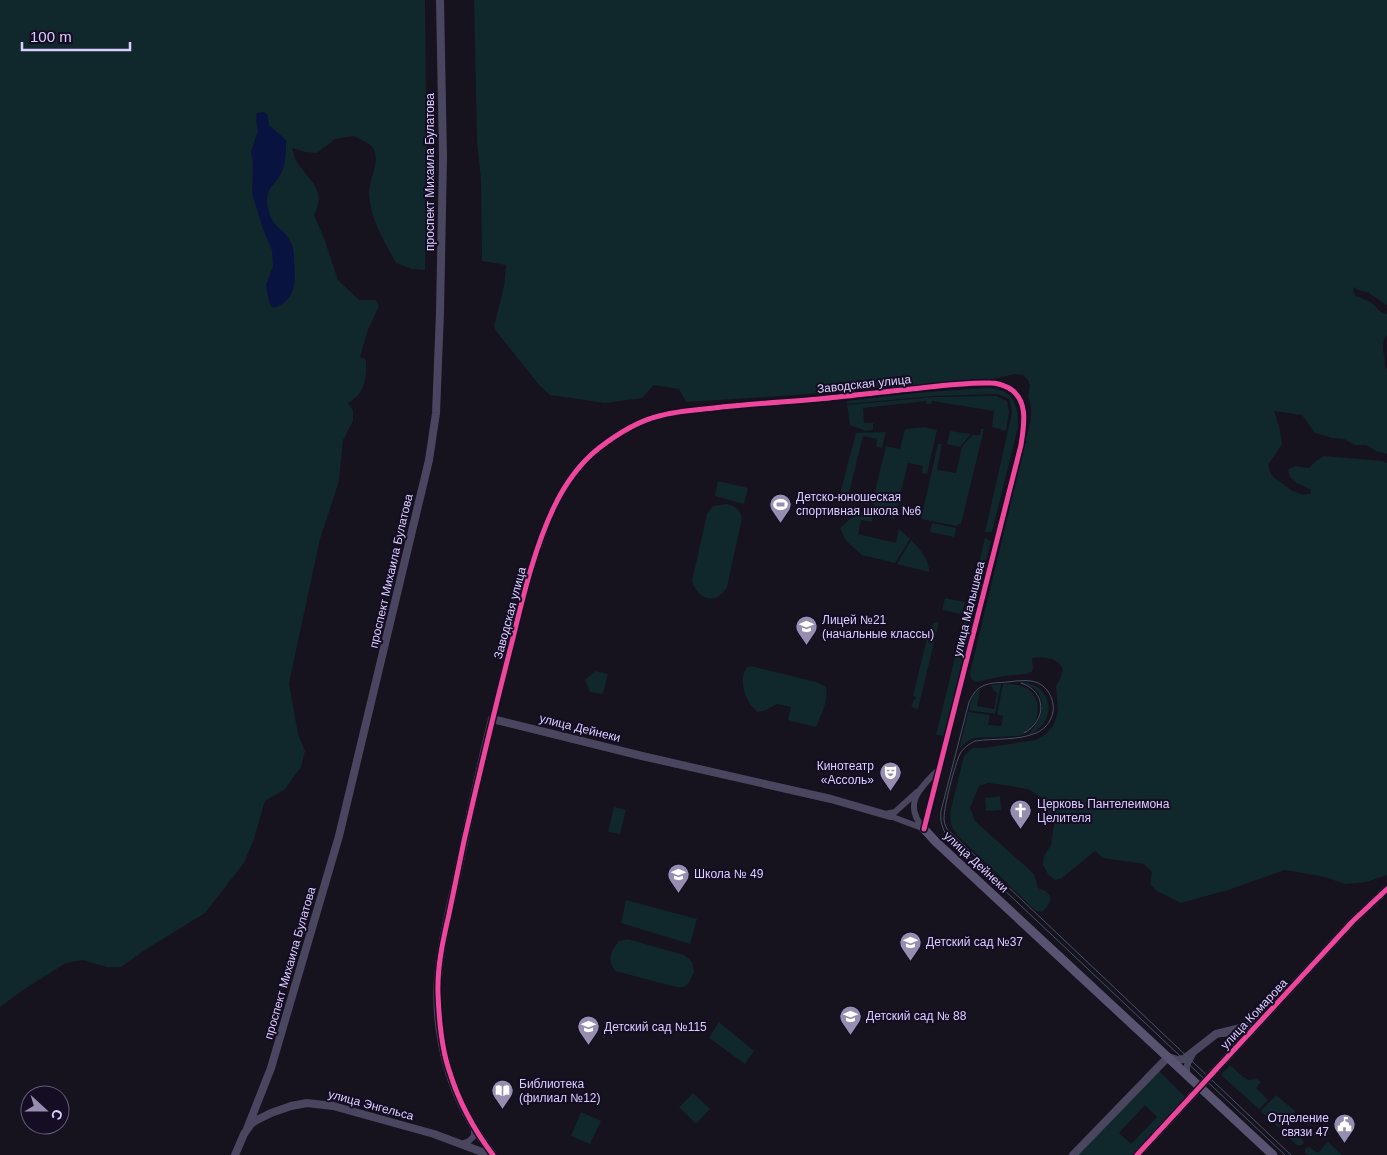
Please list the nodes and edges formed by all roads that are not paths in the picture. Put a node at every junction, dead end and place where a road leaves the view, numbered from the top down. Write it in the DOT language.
graph roads {
  1 [pos="440,0"];
  2 [pos="1017,395"];
  3 [pos="492,719"];
  4 [pos="939,769"];
  5 [pos="923,786"];
  6 [pos="888,815"];
  7 [pos="924,829"];
  8 [pos="1387,889"];
  9 [pos="1258,1024"];
  10 [pos="1213,1036"];
  11 [pos="1200,1046"];
  12 [pos="1238,1046"];
  13 [pos="1168,1057"];
  14 [pos="1187,1075"];
  15 [pos="1200,1088"];
  16 [pos="474,1125"];
  17 [pos="247,1129"];
  18 [pos="462,1144"];
  19 [pos="235,1155"];
  20 [pos="492,1155"];
  21 [pos="1073,1155"];
  22 [pos="1137,1155"];
  23 [pos="1273,1155"];
  1 -- 17 [label="street, проспект Михаила Булатова"];
  2 -- 3 [label="street, Заводская улица"];
  2 -- 4 [label="street, улица Малышева"];
  3 -- 6 [label="street, улица Дейнеки"];
  3 -- 16 [label="street, Заводская улица"];
  4 -- 5 [label="street, улица Малышева"];
  4 -- 7 [label="street, улица Малышева"];
  5 -- 6 [label="street"];
  5 -- 7 [label="street, улица Малышева"];
  6 -- 7 [label="street, улица Дейнеки"];
  7 -- 13 [label="main road, улица Дейнеки"];
  8 -- 9 [label="street, улица Комарова"];
  9 -- 10 [label="street"];
  9 -- 12 [label="street, улица Комарова"];
  10 -- 11 [label="street"];
  10 -- 12 [label="street"];
  11 -- 13 [label="street"];
  11 -- 14 [label="street"];
  12 -- 15 [label="street, улица Комарова"];
  13 -- 14 [label="main road, улица Дейнеки"];
  13 -- 21 [label="street"];
  14 -- 15 [label="main road, улица Дейнеки"];
  15 -- 22 [label="street, улица Комарова"];
  15 -- 23 [label="main road, улица Дейнеки"];
  16 -- 18 [label="street"];
  16 -- 20 [label="street, Заводская улица"];
  17 -- 18 [label="street, улица Энгельса"];
  17 -- 19 [label="street, улица Энгельса"];
  18 -- 20 [label="street, Заводская улица"];
}
